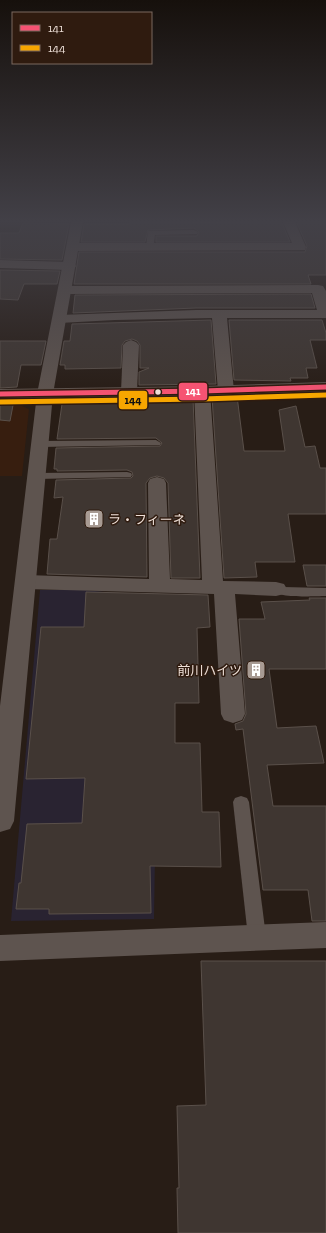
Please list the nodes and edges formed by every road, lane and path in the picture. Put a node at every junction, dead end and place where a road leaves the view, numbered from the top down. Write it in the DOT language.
graph roads {
  1 [pos="67,280"];
  2 [pos="193,285"];
  3 [pos="320,289"];
  4 [pos="65,290"];
  5 [pos="196,314"];
  6 [pos="219,314"];
  7 [pos="59,319"];
  8 [pos="131,345"];
  9 [pos="326,387"];
  10 [pos="202,391"];
  11 [pos="226,391"];
  12 [pos="129,392"];
  13 [pos="0,394"];
  14 [pos="45,394"];
  15 [pos="156,443"];
  16 [pos="40,444"];
  17 [pos="127,475"];
  18 [pos="37,476"];
  19 [pos="157,483"];
  20 [pos="26,582"];
  21 [pos="160,587"];
  22 [pos="218,588"];
  23 [pos="276,589"];
  24 [pos="326,592"];
  25 [pos="233,714"];
  26 [pos="241,802"];
  27 [pos="0,821"];
  28 [pos="326,935"];
  29 [pos="257,938"];
  30 [pos="0,948"];
  1 -- 4 [label="street"];
  2 -- 3 [label="street"];
  2 -- 4 [label="street"];
  2 -- 5 [label="street"];
  3 -- 6 [label="street"];
  4 -- 7 [label="street"];
  5 -- 6 [label="street"];
  5 -- 7 [label="street"];
  6 -- 11 [label="street"];
  7 -- 14 [label="street"];
  8 -- 12 [label="street"];
  9 -- 11 [label="street"];
  10 -- 11 [label="street"];
  10 -- 12 [label="street"];
  10 -- 22 [label="street"];
  12 -- 14 [label="street"];
  13 -- 14 [label="street"];
  14 -- 16 [label="street"];
  15 -- 16 [label="lane"];
  16 -- 18 [label="street"];
  17 -- 18 [label="lane"];
  18 -- 20 [label="street"];
  19 -- 21 [label="street"];
  20 -- 21 [label="street"];
  20 -- 27 [label="street"];
  21 -- 22 [label="street"];
  22 -- 23 [label="street"];
  22 -- 25 [label="street"];
  23 -- 24 [label="lane"];
  26 -- 29 [label="lane"];
  28 -- 29 [label="street"];
  29 -- 30 [label="street"];
}
